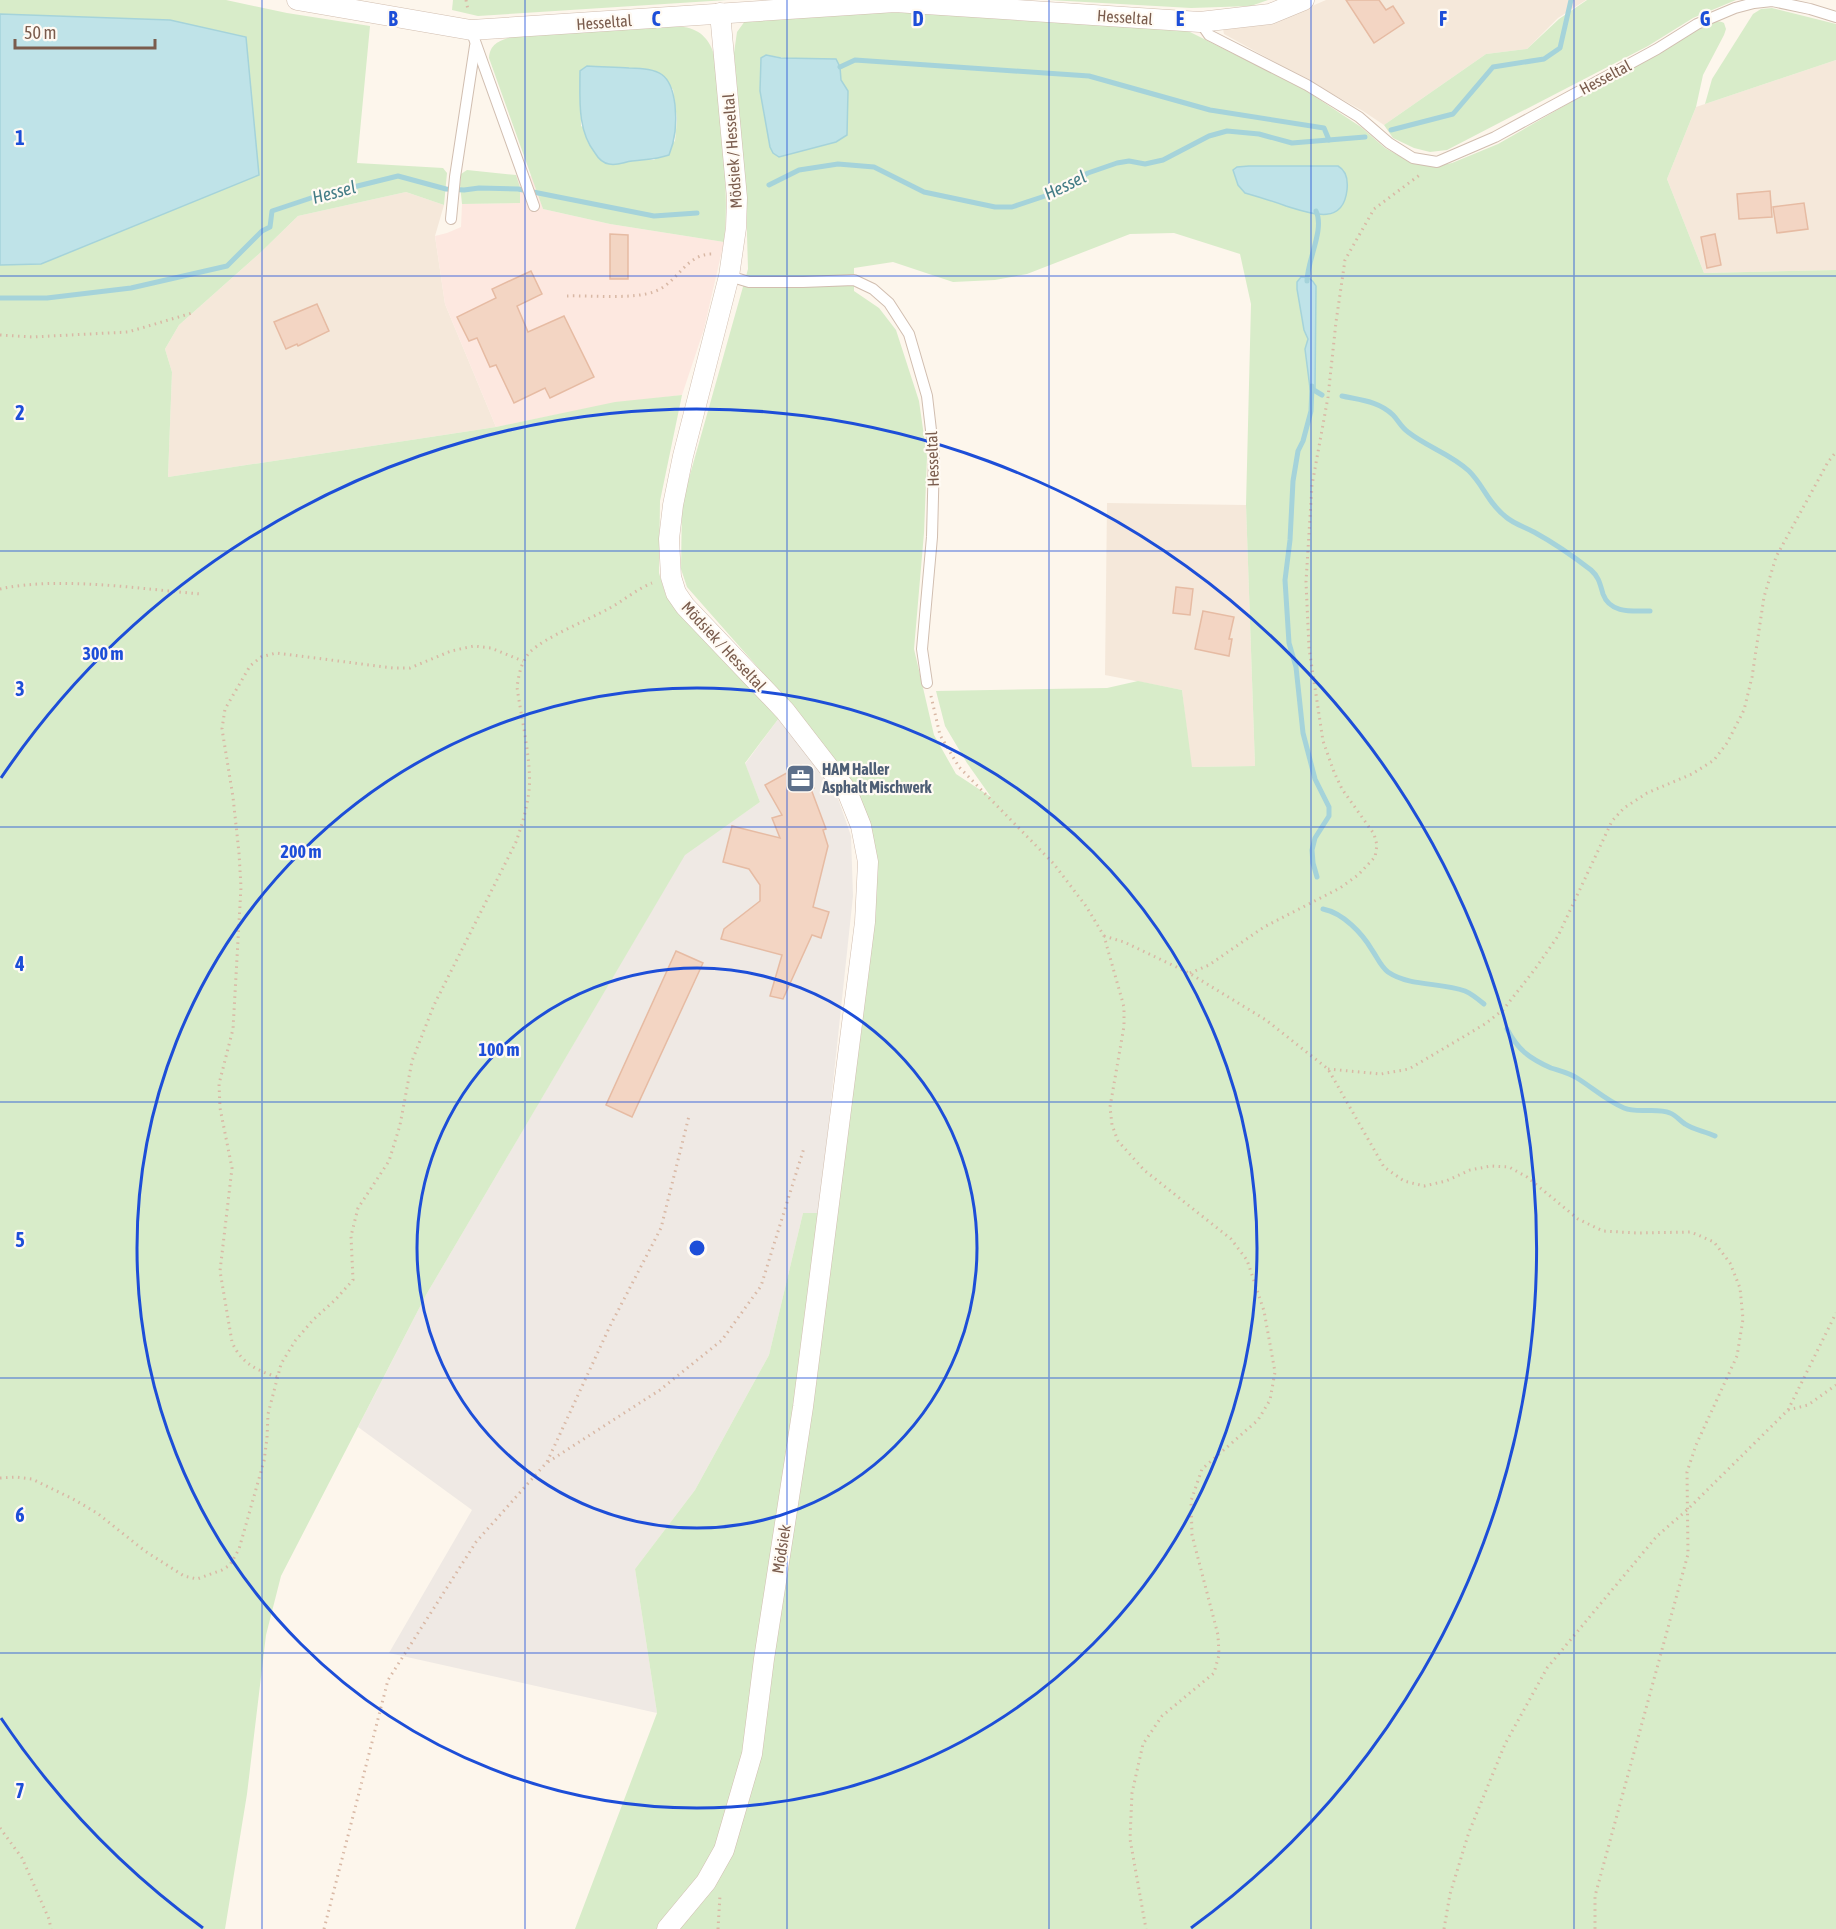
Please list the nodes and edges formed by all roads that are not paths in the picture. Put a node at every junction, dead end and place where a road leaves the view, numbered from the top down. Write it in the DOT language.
graph roads {
  1 [pos="297,0"];
  2 [pos="1304,0"];
  3 [pos="720,13"];
  4 [pos="1836,17"];
  5 [pos="1200,22"];
  6 [pos="473,37"];
  7 [pos="534,206"];
  8 [pos="451,219"];
  9 [pos="731,267"];
  10 [pos="927,683"];
  11 [pos="836,1148"];
  12 [pos="667,1929"];
  1 -- 6 [label="street, Hesseltal"];
  2 -- 5 [label="street, Hesseltal"];
  3 -- 5 [label="street, Hesseltal"];
  3 -- 6 [label="street, Hesseltal"];
  3 -- 9 [label="street, Mödsiek / Hesseltal"];
  4 -- 5 [label="lane, Hesseltal"];
  6 -- 7 [label="lane"];
  6 -- 8 [label="lane"];
  9 -- 10 [label="lane, Hesseltal"];
  9 -- 11 [label="street, Mödsiek / Hesseltal"];
  11 -- 12 [label="street, Mödsiek"];
}
